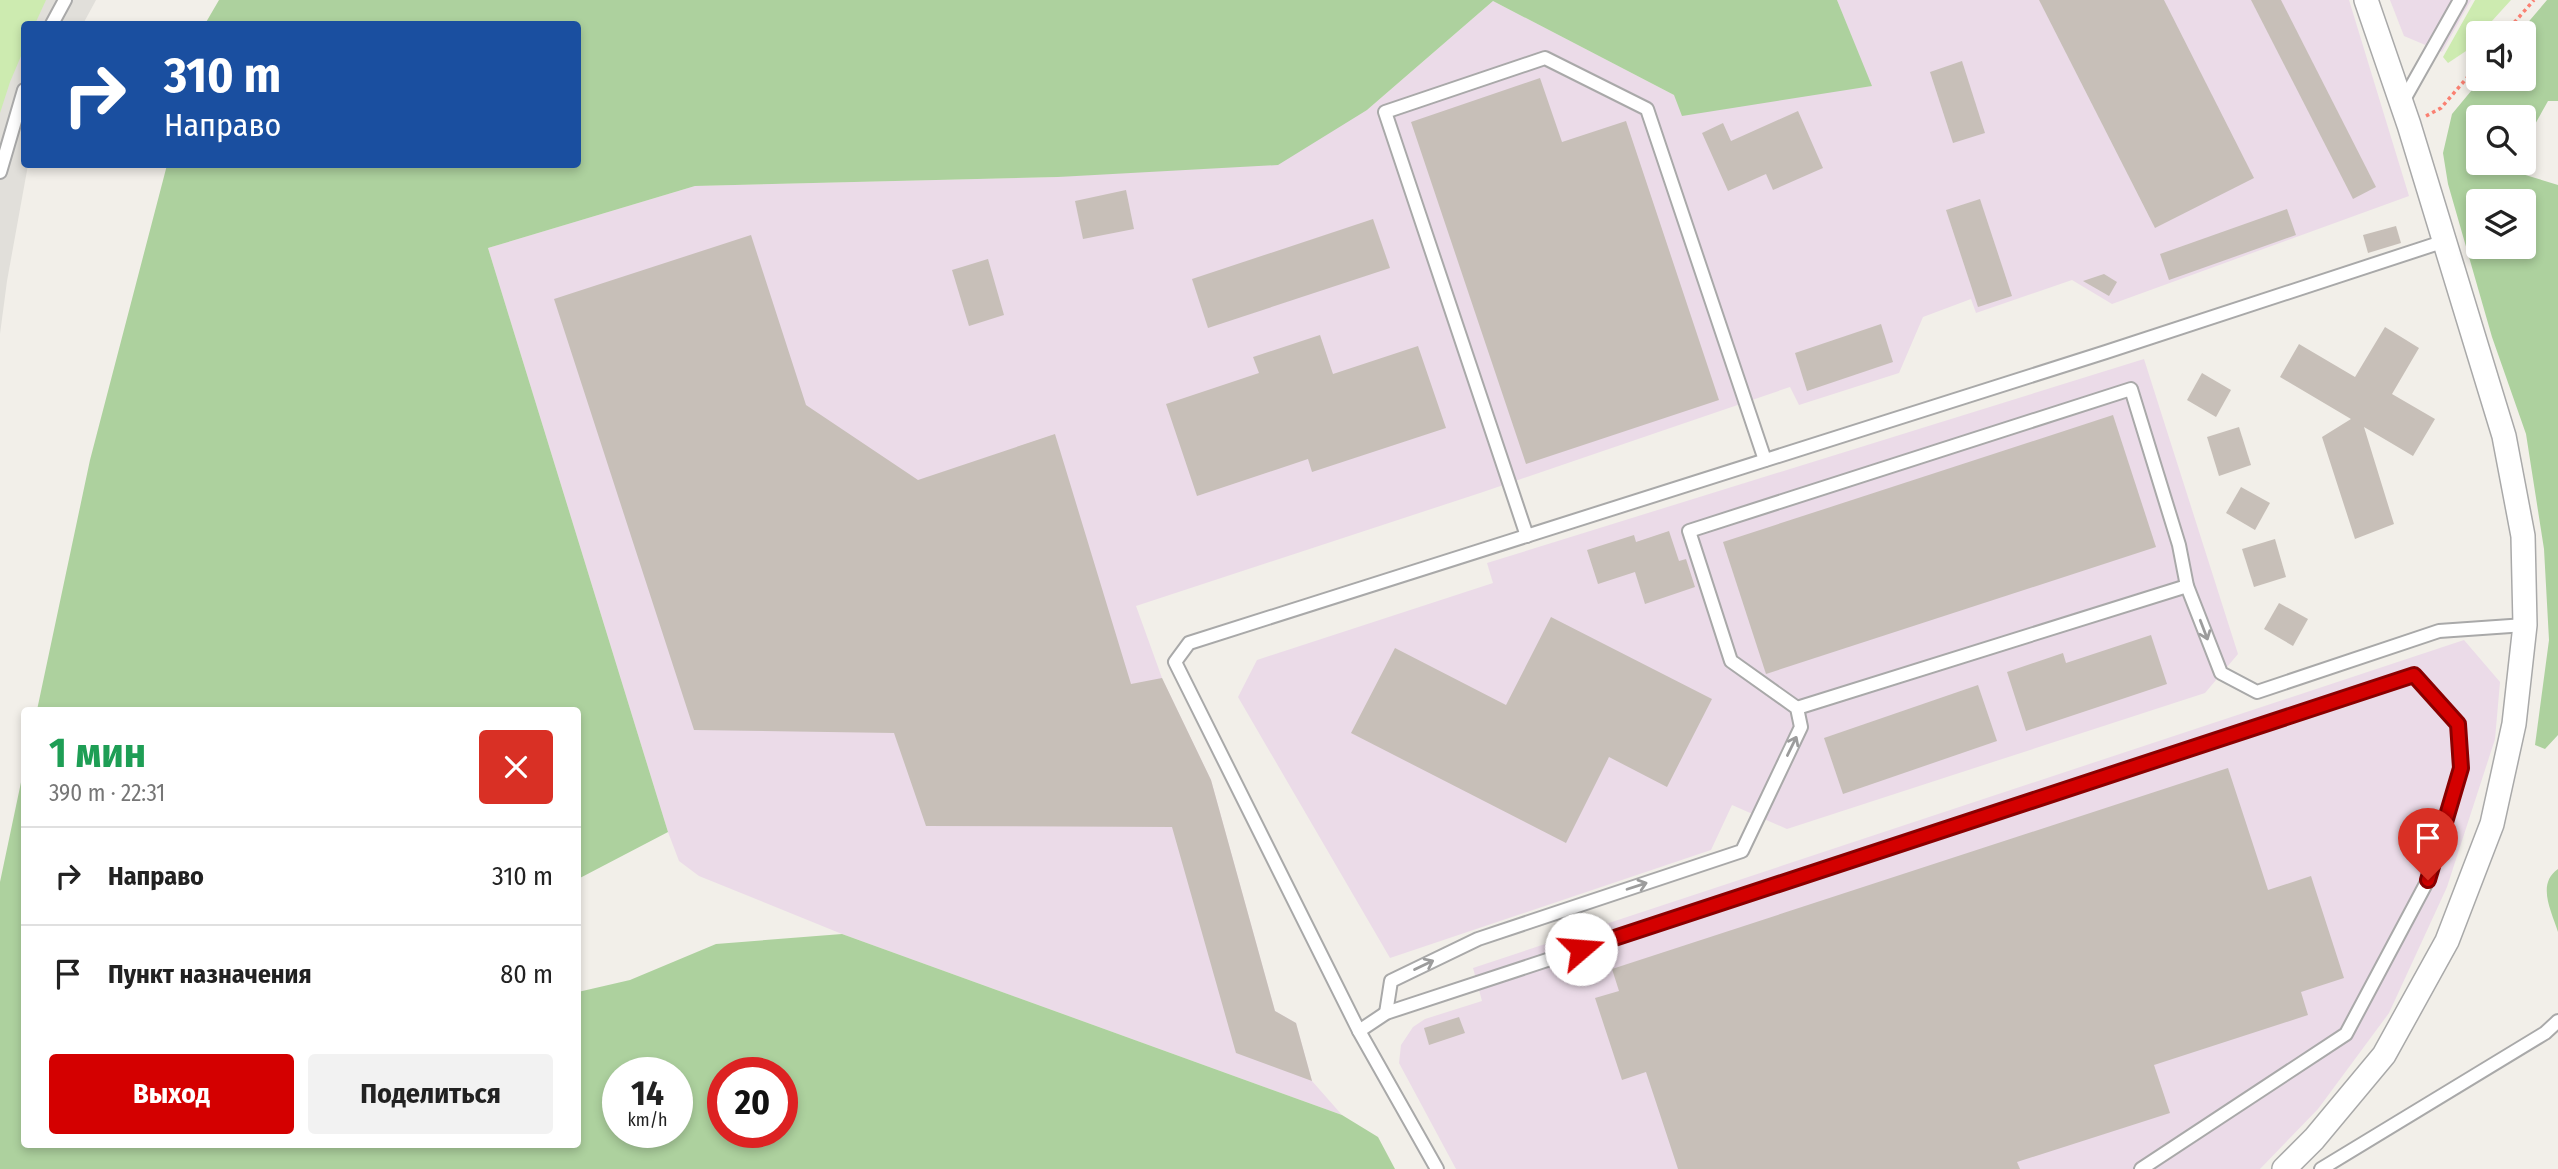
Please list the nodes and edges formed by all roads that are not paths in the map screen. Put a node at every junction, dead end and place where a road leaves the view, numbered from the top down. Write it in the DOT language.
graph roads {
  1 [pos="65,0"];
  2 [pos="2367,0"];
  3 [pos="2460,0"];
  4 [pos="54,21"];
  5 [pos="21,100"];
  6 [pos="2406,114"];
  7 [pos="0,173"];
  8 [pos="2445,241"];
  9 [pos="1765,460"];
  10 [pos="1527,536"];
  11 [pos="2187,586"];
  12 [pos="2525,625"];
  13 [pos="1797,708"];
  14 [pos="1386,1013"];
  15 [pos="2558,1021"];
  16 [pos="1359,1031"];
  17 [pos="1437,1169"];
  18 [pos="2141,1169"];
  19 [pos="2284,1169"];
  20 [pos="2322,1169"];
  1 -- 4 [label="lane"];
  2 -- 6 [label="street"];
  3 -- 6 [label="lane"];
  5 -- 7 [label="lane"];
  6 -- 8 [label="street"];
  8 -- 9 [label="lane"];
  8 -- 12 [label="street"];
  9 -- 10 [label="lane"];
  9 -- 10 [label="lane"];
  10 -- 16 [label="lane"];
  11 -- 12 [label="lane, one-way"];
  11 -- 13 [label="lane"];
  11 -- 13 [label="lane"];
  12 -- 19 [label="street"];
  14 -- 13 [label="lane, one-way"];
  14 -- 16 [label="lane"];
  14 -- 18 [label="lane"];
  15 -- 20 [label="lane"];
  16 -- 17 [label="lane"];
}
